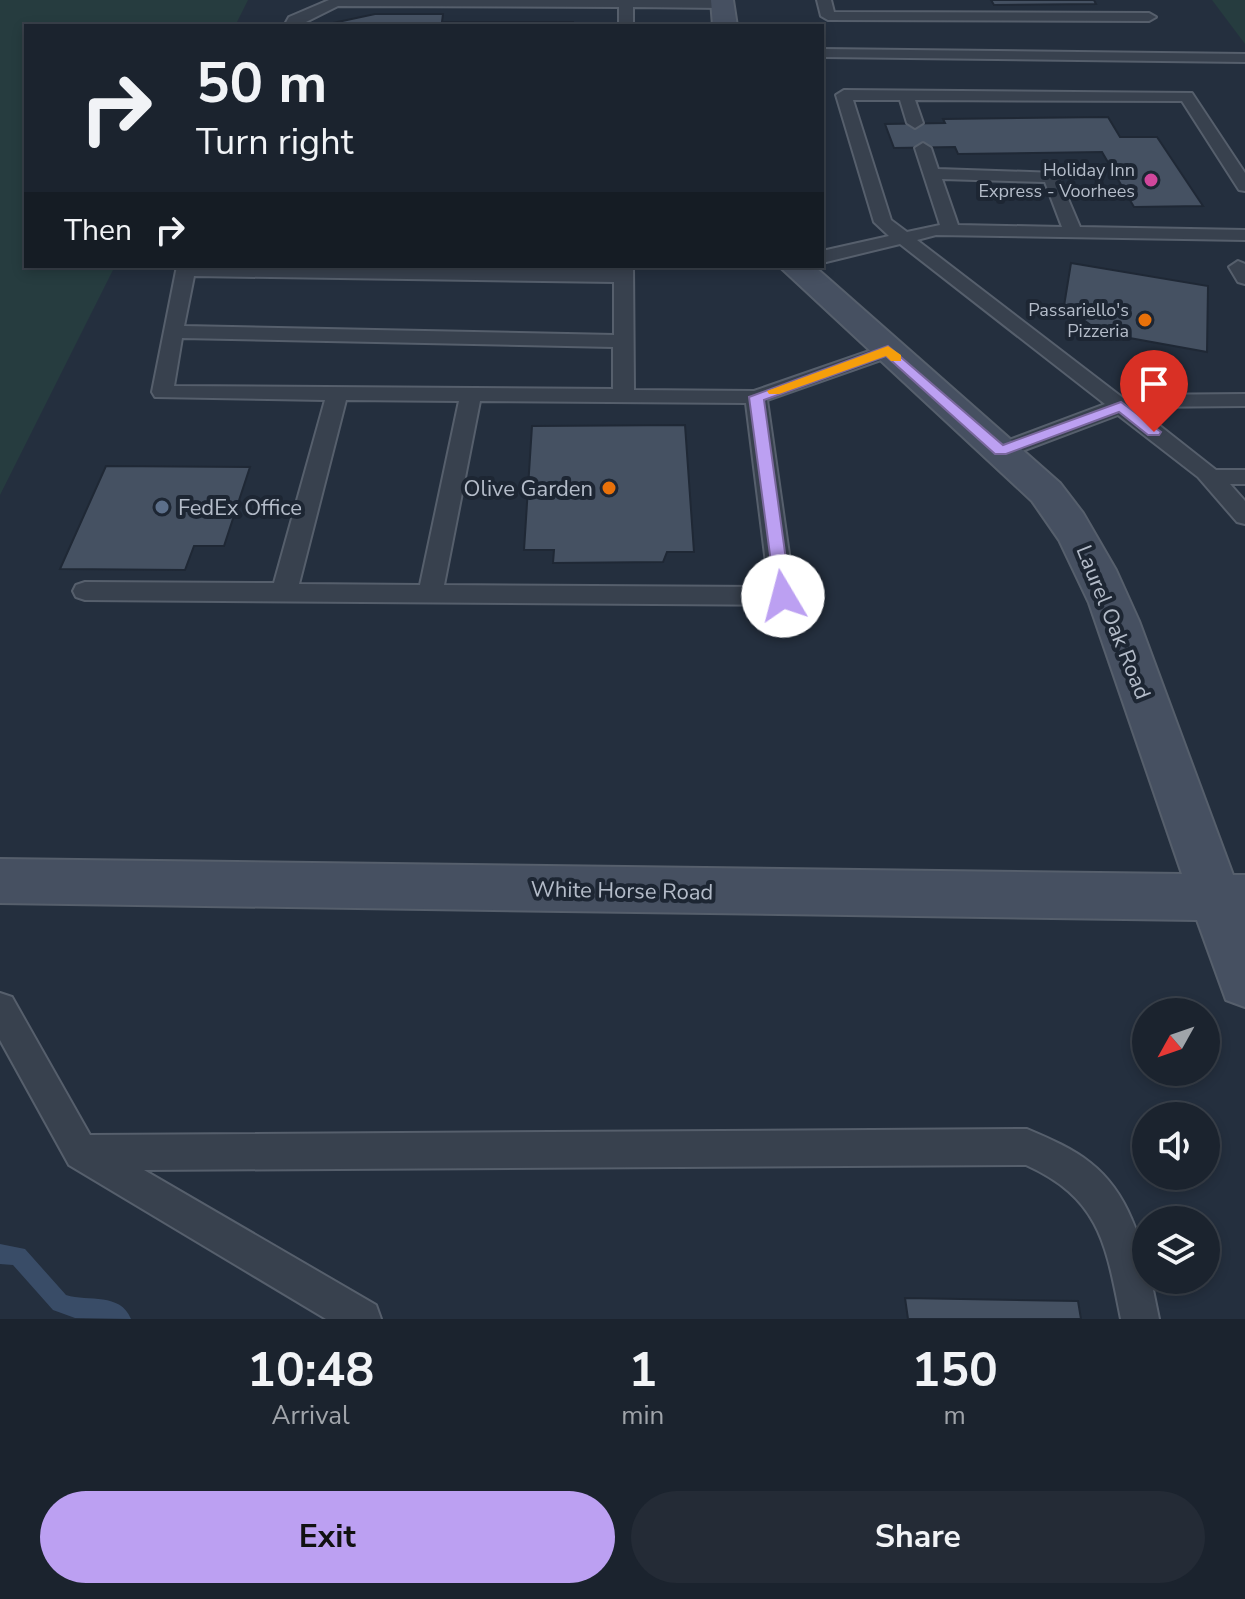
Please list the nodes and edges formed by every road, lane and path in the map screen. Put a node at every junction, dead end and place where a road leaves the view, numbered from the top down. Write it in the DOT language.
graph roads {
  1 [pos="824,0"];
  2 [pos="958,0"];
  3 [pos="1138,0"];
  4 [pos="626,3"];
  5 [pos="723,10"];
  6 [pos="292,24"];
  7 [pos="626,24"];
  8 [pos="973,36"];
  9 [pos="1161,37"];
  10 [pos="824,53"];
  11 [pos="1245,58"];
  12 [pos="906,96"];
  13 [pos="915,123"];
  14 [pos="923,148"];
  15 [pos="932,174"];
  16 [pos="1245,186"];
  17 [pos="951,231"];
  18 [pos="1074,233"];
  19 [pos="1245,235"];
  20 [pos="902,238"];
  21 [pos="824,257"];
  22 [pos="1245,267"];
  23 [pos="185,268"];
  24 [pos="797,268"];
  25 [pos="624,271"];
  26 [pos="1245,278"];
  27 [pos="173,332"];
  28 [pos="623,341"];
  29 [pos="888,351"];
  30 [pos="337,395"];
  31 [pos="470,397"];
  32 [pos="623,397"];
  33 [pos="756,397"];
  34 [pos="1245,400"];
  35 [pos="1121,407"];
  36 [pos="1001,451"];
  37 [pos="1212,477"];
  38 [pos="1245,477"];
  39 [pos="1244,513"];
  40 [pos="85,591"];
  41 [pos="284,593"];
  42 [pos="430,594"];
  43 [pos="0,881"];
  44 [pos="1230,898"];
  45 [pos="1245,982"];
  46 [pos="0,1008"];
  47 [pos="81,1153"];
  48 [pos="362,1319"];
  49 [pos="1140,1319"];
  1 -- 8 [label="lane"];
  2 -- 8 [label="lane"];
  3 -- 9 [label="lane"];
  4 -- 5 [label="lane"];
  4 -- 6 [label="lane"];
  4 -- 7 [label="lane"];
  8 -- 9 [label="lane"];
  8 -- 9 [label="lane"];
  8 -- 10 [label="lane"];
  9 -- 11 [label="lane"];
  12 -- 13 [label="lane"];
  12 -- 16 [label="lane"];
  12 -- 20 [label="lane"];
  14 -- 15 [label="lane"];
  15 -- 17 [label="lane"];
  15 -- 18 [label="lane"];
  17 -- 18 [label="lane"];
  17 -- 20 [label="lane"];
  18 -- 19 [label="lane"];
  20 -- 21 [label="lane"];
  20 -- 35 [label="lane"];
  22 -- 26 [label="lane"];
  23 -- 25 [label="lane"];
  23 -- 27 [label="lane"];
  24 -- 29 [label="street, Laurel Oak Road"];
  25 -- 28 [label="lane"];
  27 -- 28 [label="lane"];
  27 -- 30 [label="lane"];
  28 -- 32 [label="lane"];
  29 -- 33 [label="lane"];
  29 -- 36 [label="street, Laurel Oak Road"];
  30 -- 31 [label="lane"];
  30 -- 41 [label="lane"];
  31 -- 32 [label="lane"];
  31 -- 42 [label="lane"];
  32 -- 33 [label="lane"];
  33 -- 42 [label="lane"];
  34 -- 35 [label="lane"];
  35 -- 36 [label="lane"];
  35 -- 37 [label="lane"];
  36 -- 44 [label="street, Laurel Oak Road"];
  37 -- 38 [label="lane"];
  37 -- 39 [label="lane"];
  40 -- 41 [label="lane"];
  41 -- 42 [label="lane"];
  43 -- 44 [label="street, White Horse Road"];
  44 -- 45 [label="street, Laurel Oak Road"];
  46 -- 47 [label="lane"];
  47 -- 48 [label="lane"];
  47 -- 49 [label="lane"];
}
